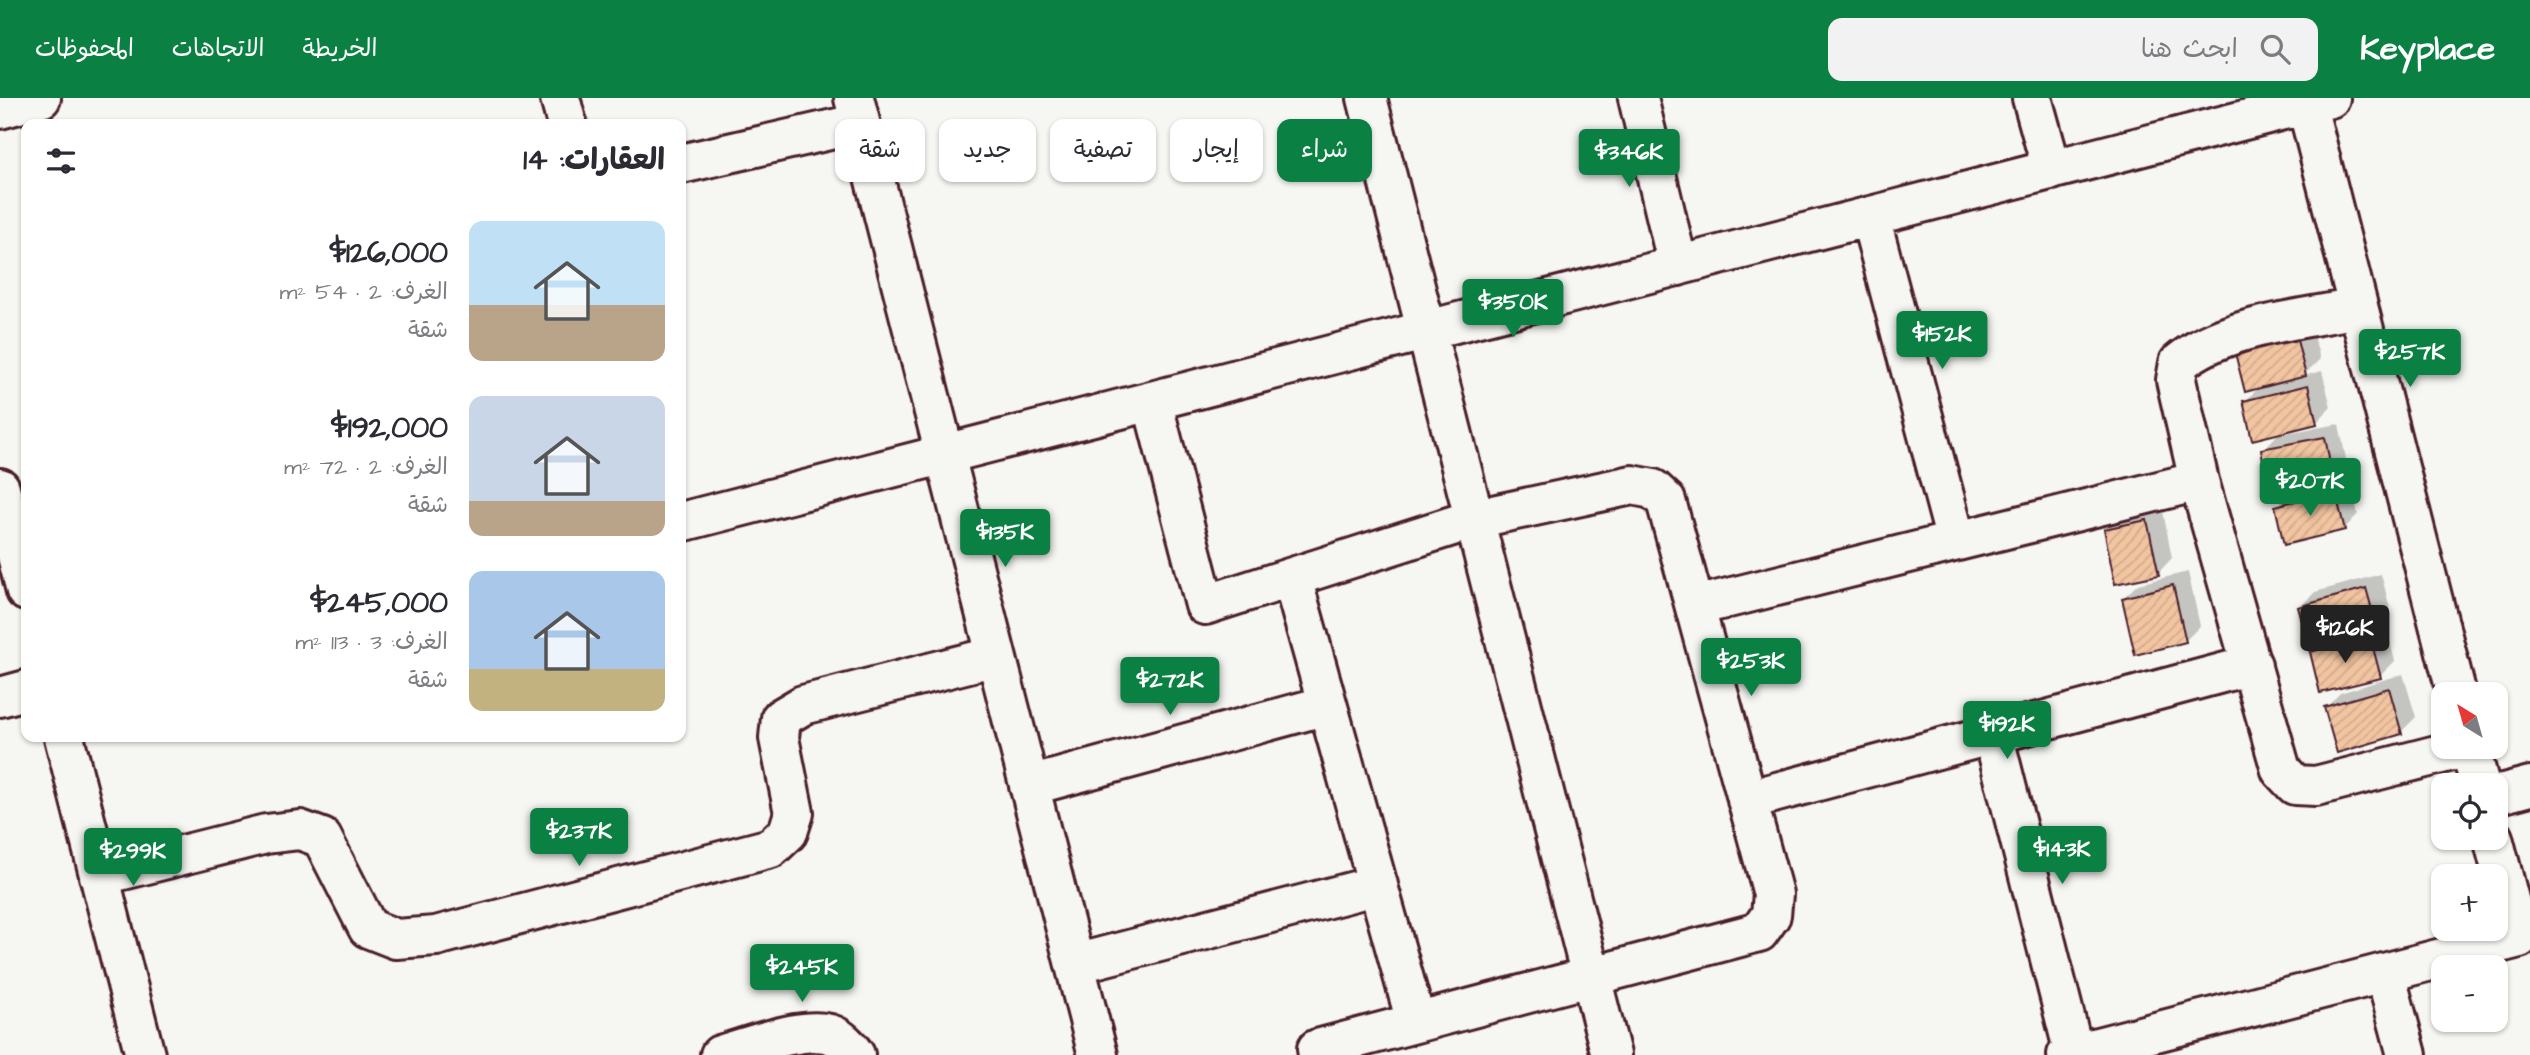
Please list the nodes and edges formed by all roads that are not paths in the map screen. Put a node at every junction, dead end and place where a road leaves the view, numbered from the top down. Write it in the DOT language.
graph roads {
  1 [pos="41,98"];
  2 [pos="560,98"];
  3 [pos="1367,98"];
  4 [pos="1638,98"];
  5 [pos="2032,98"];
  6 [pos="2314,100"];
  7 [pos="0,109"];
  8 [pos="857,111"];
  9 [pos="566,119"];
  10 [pos="686,162"];
  11 [pos="2052,170"];
  12 [pos="1870,216"];
  13 [pos="1678,266"];
  14 [pos="2358,307"];
  15 [pos="1426,330"];
  16 [pos="1152,401"];
  17 [pos="945,454"];
  18 [pos="2199,481"];
  19 [pos="0,488"];
  20 [pos="1474,519"];
  21 [pos="686,521"];
  22 [pos="1956,541"];
  23 [pos="21,570"];
  24 [pos="1292,578"];
  25 [pos="1696,606"];
  26 [pos="996,656"];
  27 [pos="2252,665"];
  28 [pos="2454,682"];
  29 [pos="21,691"];
  30 [pos="0,697"];
  31 [pos="1327,705"];
  32 [pos="1993,734"];
  33 [pos="65,742"];
  34 [pos="2431,757"];
  35 [pos="1029,786"];
  36 [pos="2530,786"];
  37 [pos="2508,791"];
  38 [pos="1747,800"];
  39 [pos="2496,850"];
  40 [pos="99,876"];
  41 [pos="1378,885"];
  42 [pos="1075,964"];
  43 [pos="2385,973"];
  44 [pos="1590,975"];
  45 [pos="1416,1021"];
  46 [pos="2071,1054"];
  47 [pos="145,1055"];
  48 [pos="720,1055"];
  49 [pos="856,1055"];
  50 [pos="1098,1055"];
  51 [pos="1318,1055"];
  52 [pos="1611,1055"];
  53 [pos="2407,1055"];
  1 -- 7 [label="street"];
  2 -- 9 [label="street"];
  3 -- 15 [label="street"];
  4 -- 13 [label="street"];
  5 -- 11 [label="street"];
  6 -- 11 [label="street"];
  6 -- 14 [label="street"];
  8 -- 10 [label="street"];
  8 -- 17 [label="street"];
  11 -- 12 [label="street"];
  12 -- 13 [label="street"];
  12 -- 22 [label="street"];
  13 -- 15 [label="street"];
  14 -- 18 [label="street"];
  14 -- 28 [label="street"];
  15 -- 16 [label="street"];
  15 -- 20 [label="street"];
  16 -- 17 [label="street"];
  16 -- 24 [label="street"];
  17 -- 21 [label="street"];
  17 -- 26 [label="street"];
  18 -- 22 [label="street"];
  18 -- 27 [label="street"];
  19 -- 23 [label="street"];
  20 -- 24 [label="street"];
  20 -- 25 [label="street"];
  20 -- 44 [label="street"];
  22 -- 25 [label="street"];
  24 -- 31 [label="street"];
  25 -- 38 [label="street"];
  26 -- 35 [label="street"];
  26 -- 40 [label="street"];
  27 -- 32 [label="street"];
  27 -- 34 [label="street"];
  29 -- 30 [label="street"];
  31 -- 35 [label="street"];
  31 -- 41 [label="street"];
  32 -- 38 [label="street"];
  32 -- 46 [label="street"];
  33 -- 40 [label="street"];
  35 -- 42 [label="street"];
  36 -- 37 [label="street"];
  38 -- 44 [label="street"];
  39 -- 43 [label="street"];
  40 -- 47 [label="street"];
  41 -- 42 [label="street"];
  41 -- 45 [label="street"];
  42 -- 50 [label="street"];
  43 -- 46 [label="street"];
  43 -- 53 [label="street"];
  44 -- 45 [label="street"];
  44 -- 52 [label="street"];
  45 -- 51 [label="street"];
  48 -- 49 [label="street"];
}
